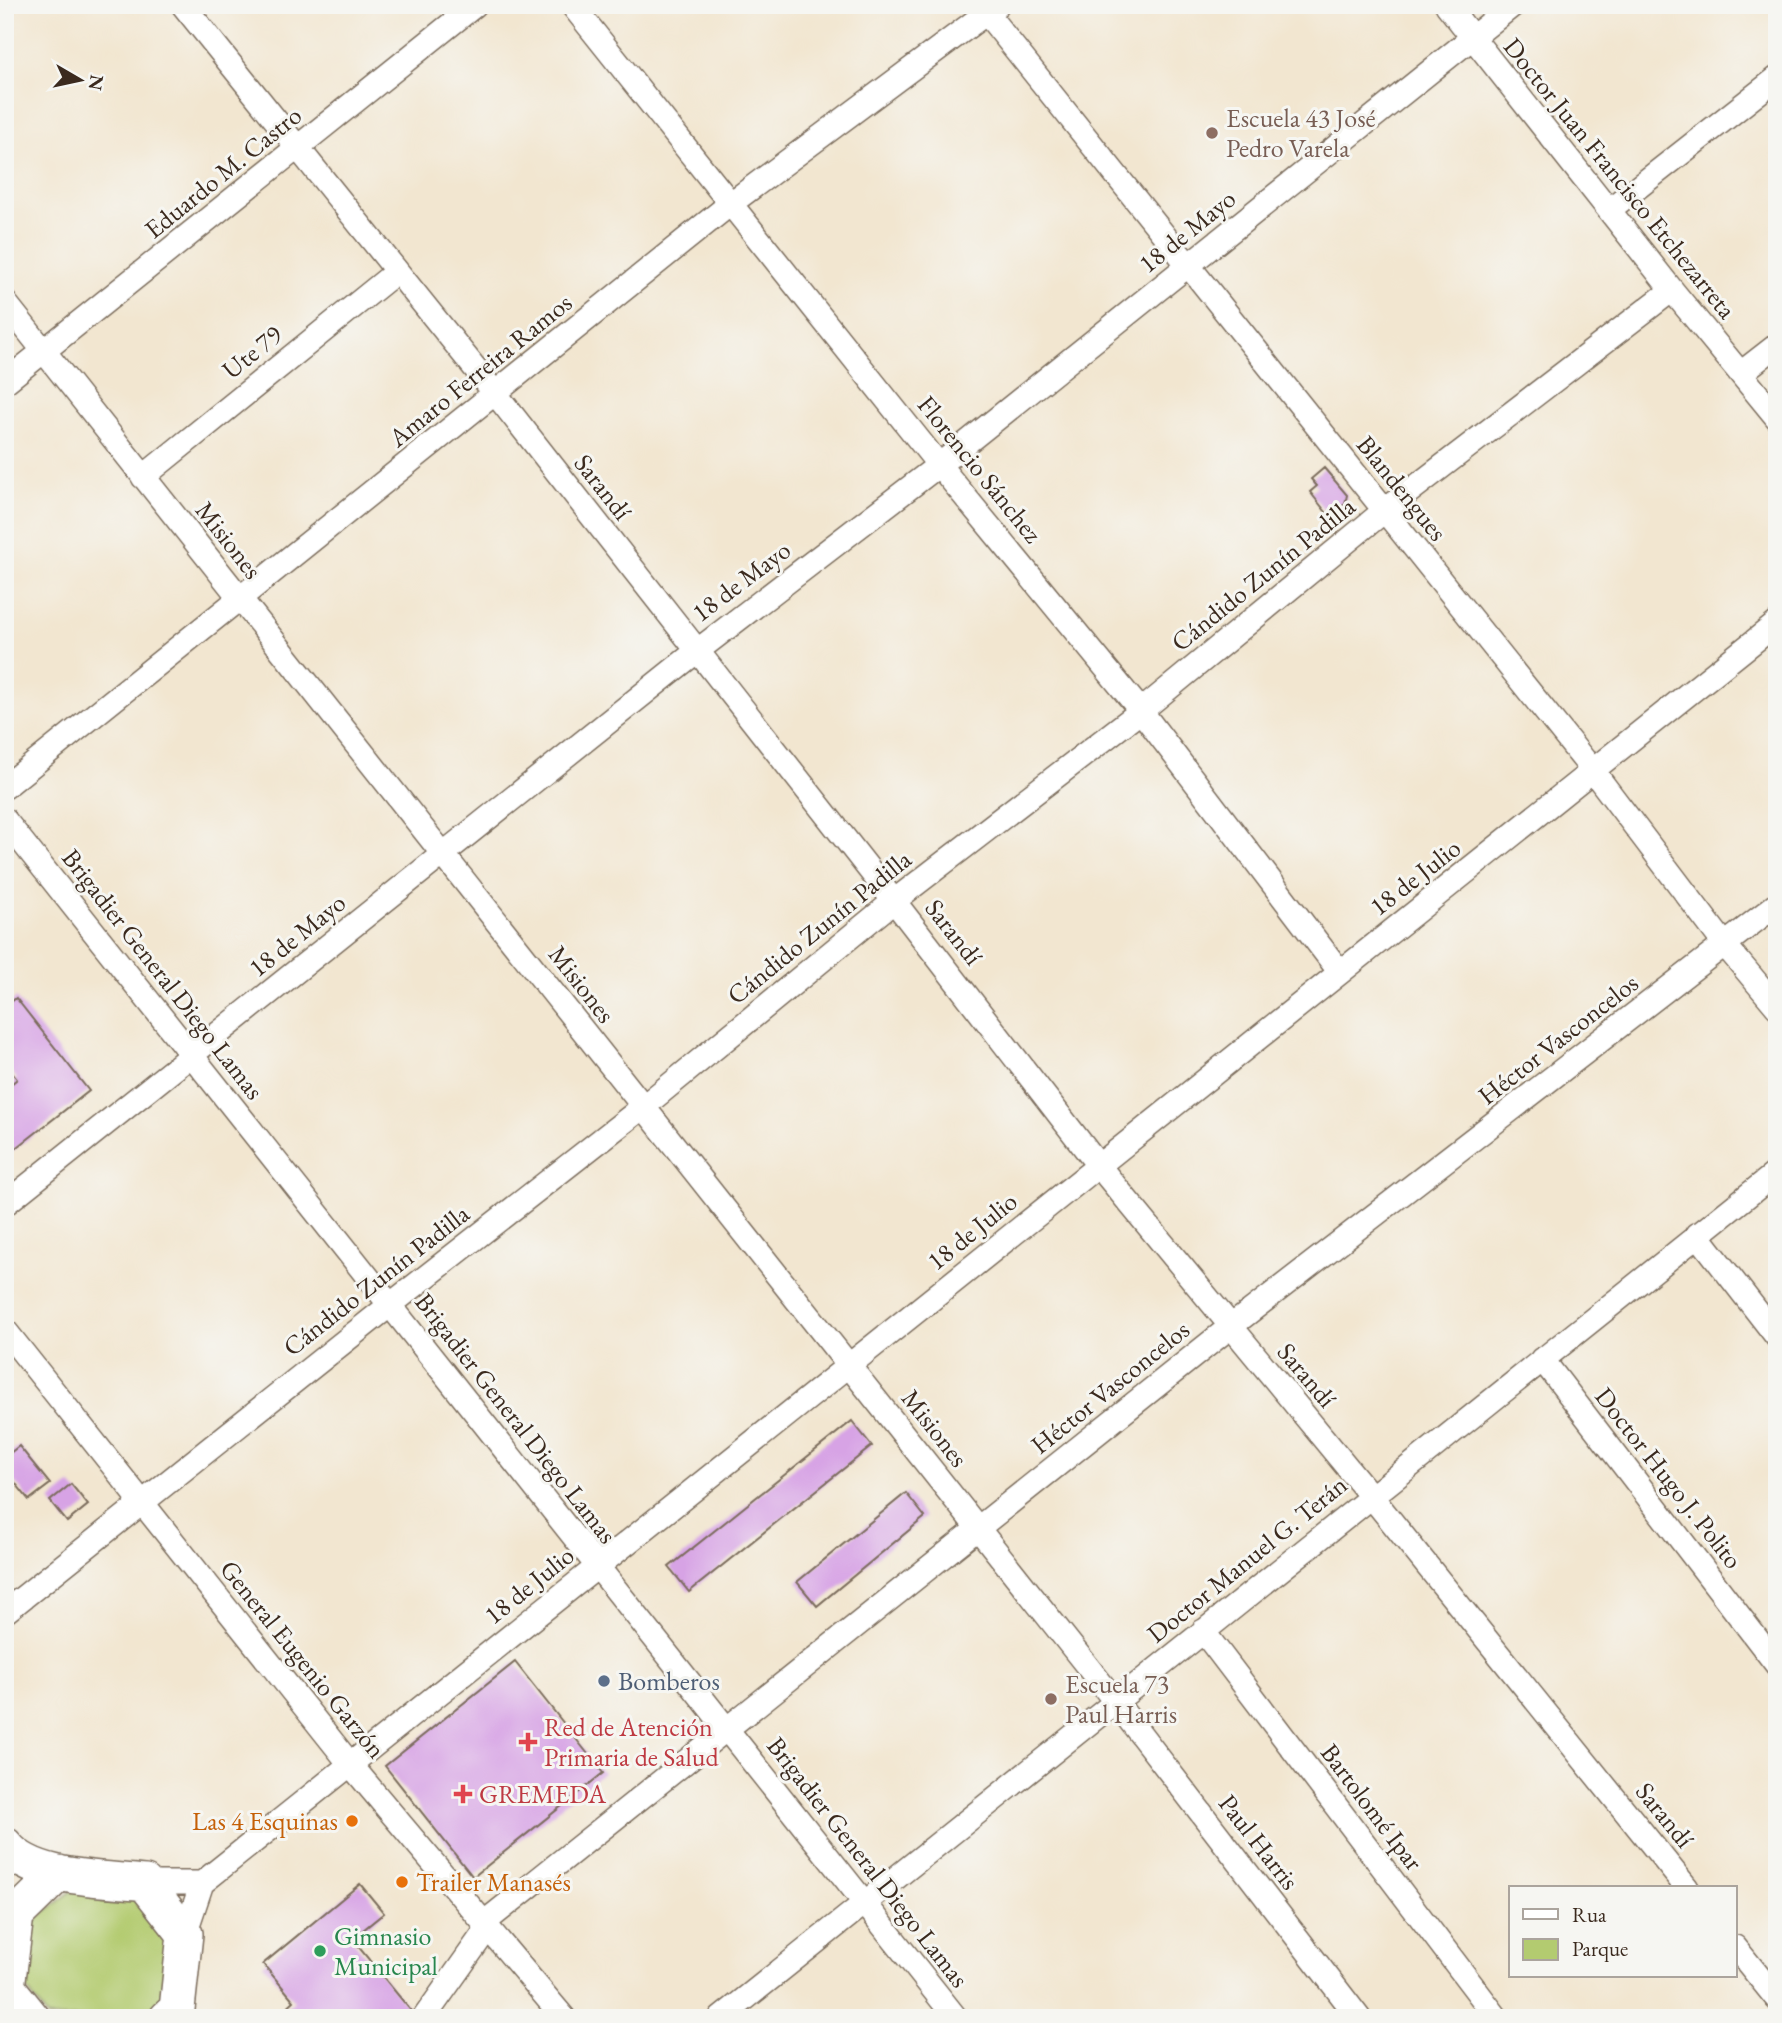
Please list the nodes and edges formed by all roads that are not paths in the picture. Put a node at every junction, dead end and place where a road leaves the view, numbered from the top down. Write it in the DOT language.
graph roads {
  1 [pos="183,5"];
  2 [pos="475,5"];
  3 [pos="572,5"];
  4 [pos="1447,5"];
  5 [pos="1513,5"];
  6 [pos="988,8"];
  7 [pos="1474,38"];
  8 [pos="1777,78"];
  9 [pos="296,148"];
  10 [pos="730,204"];
  11 [pos="1609,210"];
  12 [pos="1190,265"];
  13 [pos="396,272"];
  14 [pos="1672,290"];
  15 [pos="5,302"];
  16 [pos="1777,345"];
  17 [pos="44,351"];
  18 [pos="1741,373"];
  19 [pos="5,382"];
  20 [pos="495,394"];
  21 [pos="1777,418"];
  22 [pos="939,465"];
  23 [pos="144,477"];
  24 [pos="1384,511"];
  25 [pos="240,599"];
  26 [pos="1777,623"];
  27 [pos="697,651"];
  28 [pos="1141,711"];
  29 [pos="1593,771"];
  30 [pos="5,787"];
  31 [pos="5,820"];
  32 [pos="443,854"];
  33 [pos="894,901"];
  34 [pos="1777,904"];
  35 [pos="1725,945"];
  36 [pos="1340,972"];
  37 [pos="1777,1007"];
  38 [pos="192,1055"];
  39 [pos="643,1107"];
  40 [pos="1098,1165"];
  41 [pos="1777,1172"];
  42 [pos="5,1204"];
  43 [pos="1697,1234"];
  44 [pos="390,1304"];
  45 [pos="1230,1327"];
  46 [pos="5,1330"];
  47 [pos="1777,1337"];
  48 [pos="1542,1359"];
  49 [pos="849,1365"];
  50 [pos="1371,1496"];
  51 [pos="143,1503"];
  52 [pos="978,1528"];
  53 [pos="597,1566"];
  54 [pos="5,1612"];
  55 [pos="1203,1630"];
  56 [pos="1777,1665"];
  57 [pos="1115,1701"];
  58 [pos="727,1729"];
  59 [pos="350,1765"];
  60 [pos="9,1850"];
  61 [pos="59,1873"];
  62 [pos="145,1883"];
  63 [pos="202,1883"];
  64 [pos="1686,1886"];
  65 [pos="864,1902"];
  66 [pos="16,1915"];
  67 [pos="487,1924"];
  68 [pos="185,1934"];
  69 [pos="1736,1948"];
  70 [pos="6,1990"];
  71 [pos="1777,1999"];
  72 [pos="175,2015"];
  73 [pos="32,2018"];
  74 [pos="424,2018"];
  75 [pos="564,2018"];
  76 [pos="721,2018"];
  77 [pos="957,2018"];
  78 [pos="1359,2018"];
  79 [pos="1497,2018"];
  1 -- 9 [label="street, Sarandí"];
  2 -- 9 [label="street, Eduardo M. Castro"];
  3 -- 10 [label="street, Florencio Sánchez"];
  4 -- 7 [label="street, Doctor Juan Francisco Etchezarreta"];
  5 -- 7 [label="street, 18 de Mayo"];
  6 -- 10 [label="street, Amaro Ferreira Ramos"];
  6 -- 12 [label="street, Blandengues"];
  7 -- 11 [label="street, Doctor Juan Francisco Etchezarreta"];
  7 -- 12 [label="street, 18 de Mayo"];
  8 -- 11 [label="street"];
  9 -- 13 [label="street, Sarandí"];
  9 -- 17 [label="street, Eduardo M. Castro"];
  10 -- 20 [label="street, Amaro Ferreira Ramos"];
  10 -- 22 [label="street, Florencio Sánchez"];
  11 -- 14 [label="street, Doctor Juan Francisco Etchezarreta"];
  12 -- 22 [label="street, 18 de Mayo"];
  12 -- 24 [label="street, Blandengues"];
  13 -- 20 [label="street, Sarandí"];
  13 -- 23 [label="street, Ute 79"];
  14 -- 18 [label="street, Doctor Juan Francisco Etchezarreta"];
  14 -- 24 [label="street, Cándido Zunín Padilla"];
  15 -- 17 [label="street, Misiones"];
  16 -- 18 [label="street"];
  17 -- 19 [label="street, Eduardo M. Castro"];
  17 -- 23 [label="street, Misiones"];
  18 -- 21 [label="street, Doctor Juan Francisco Etchezarreta"];
  20 -- 25 [label="street, Amaro Ferreira Ramos"];
  20 -- 27 [label="street, Sarandí"];
  22 -- 27 [label="street, 18 de Mayo"];
  22 -- 28 [label="street, Florencio Sánchez"];
  23 -- 25 [label="street, Misiones"];
  24 -- 28 [label="street, Cándido Zunín Padilla"];
  24 -- 29 [label="street, Blandengues"];
  25 -- 30 [label="street, Amaro Ferreira Ramos"];
  25 -- 32 [label="street, Misiones"];
  26 -- 29 [label="street, 18 de Julio"];
  27 -- 32 [label="street, 18 de Mayo"];
  27 -- 33 [label="street, Sarandí"];
  28 -- 33 [label="street, Cándido Zunín Padilla"];
  28 -- 36 [label="street, Florencio Sánchez"];
  29 -- 35 [label="street, Blandengues"];
  29 -- 36 [label="street, 18 de Julio"];
  31 -- 38 [label="street, Brigadier General Diego Lamas"];
  32 -- 38 [label="street, 18 de Mayo"];
  32 -- 39 [label="street, Misiones"];
  33 -- 39 [label="street, Cándido Zunín Padilla"];
  33 -- 40 [label="street, Sarandí"];
  34 -- 35 [label="street, Héctor Vasconcelos"];
  35 -- 37 [label="street, Blandengues"];
  35 -- 45 [label="street, Héctor Vasconcelos"];
  36 -- 40 [label="street, 18 de Julio"];
  38 -- 42 [label="street, 18 de Mayo"];
  38 -- 44 [label="street, Brigadier General Diego Lamas"];
  39 -- 44 [label="street, Cándido Zunín Padilla"];
  39 -- 49 [label="street, Misiones"];
  40 -- 45 [label="street, Sarandí"];
  40 -- 49 [label="street, 18 de Julio"];
  41 -- 43 [label="street, Doctor Manuel G. Terán"];
  43 -- 47 [label="street"];
  43 -- 48 [label="street, Doctor Manuel G. Terán"];
  44 -- 51 [label="street, Cándido Zunín Padilla"];
  44 -- 53 [label="street, Brigadier General Diego Lamas"];
  45 -- 50 [label="street, Sarandí"];
  45 -- 52 [label="street, Héctor Vasconcelos"];
  46 -- 51 [label="street, General Eugenio Garzón"];
  48 -- 50 [label="street, Doctor Manuel G. Terán"];
  48 -- 56 [label="street, Doctor Hugo J. Polito"];
  49 -- 52 [label="street, Misiones"];
  49 -- 53 [label="street, 18 de Julio"];
  50 -- 55 [label="street, Doctor Manuel G. Terán"];
  50 -- 64 [label="street, Sarandí"];
  51 -- 54 [label="street, Cándido Zunín Padilla"];
  51 -- 59 [label="street, General Eugenio Garzón"];
  52 -- 57 [label="street, Misiones"];
  52 -- 58 [label="street, Héctor Vasconcelos"];
  53 -- 58 [label="street, Brigadier General Diego Lamas"];
  53 -- 59 [label="street, 18 de Julio"];
  55 -- 57 [label="street, Doctor Manuel G. Terán"];
  55 -- 79 [label="street, Bartolomé Ipar"];
  57 -- 65 [label="street, Doctor Manuel G. Terán"];
  57 -- 78 [label="street, Paul Harris"];
  58 -- 65 [label="street, Brigadier General Diego Lamas"];
  58 -- 67 [label="street, Héctor Vasconcelos"];
  59 -- 63 [label="street, 18 de Julio"];
  59 -- 67 [label="street, General Eugenio Garzón"];
  60 -- 61 [label="main road"];
  60 -- 66 [label="main road"];
  61 -- 62 [label="main road"];
  61 -- 66 [label="main road"];
  62 -- 63 [label="street"];
  62 -- 68 [label="main road"];
  63 -- 68 [label="street"];
  65 -- 76 [label="street, Doctor Manuel G. Terán"];
  65 -- 77 [label="street, Brigadier General Diego Lamas"];
  66 -- 70 [label="main road"];
  67 -- 74 [label="street, Héctor Vasconcelos"];
  67 -- 75 [label="street, General Eugenio Garzón"];
  68 -- 72 [label="main road"];
  69 -- 71 [label="street"];
  70 -- 73 [label="main road"];
}
